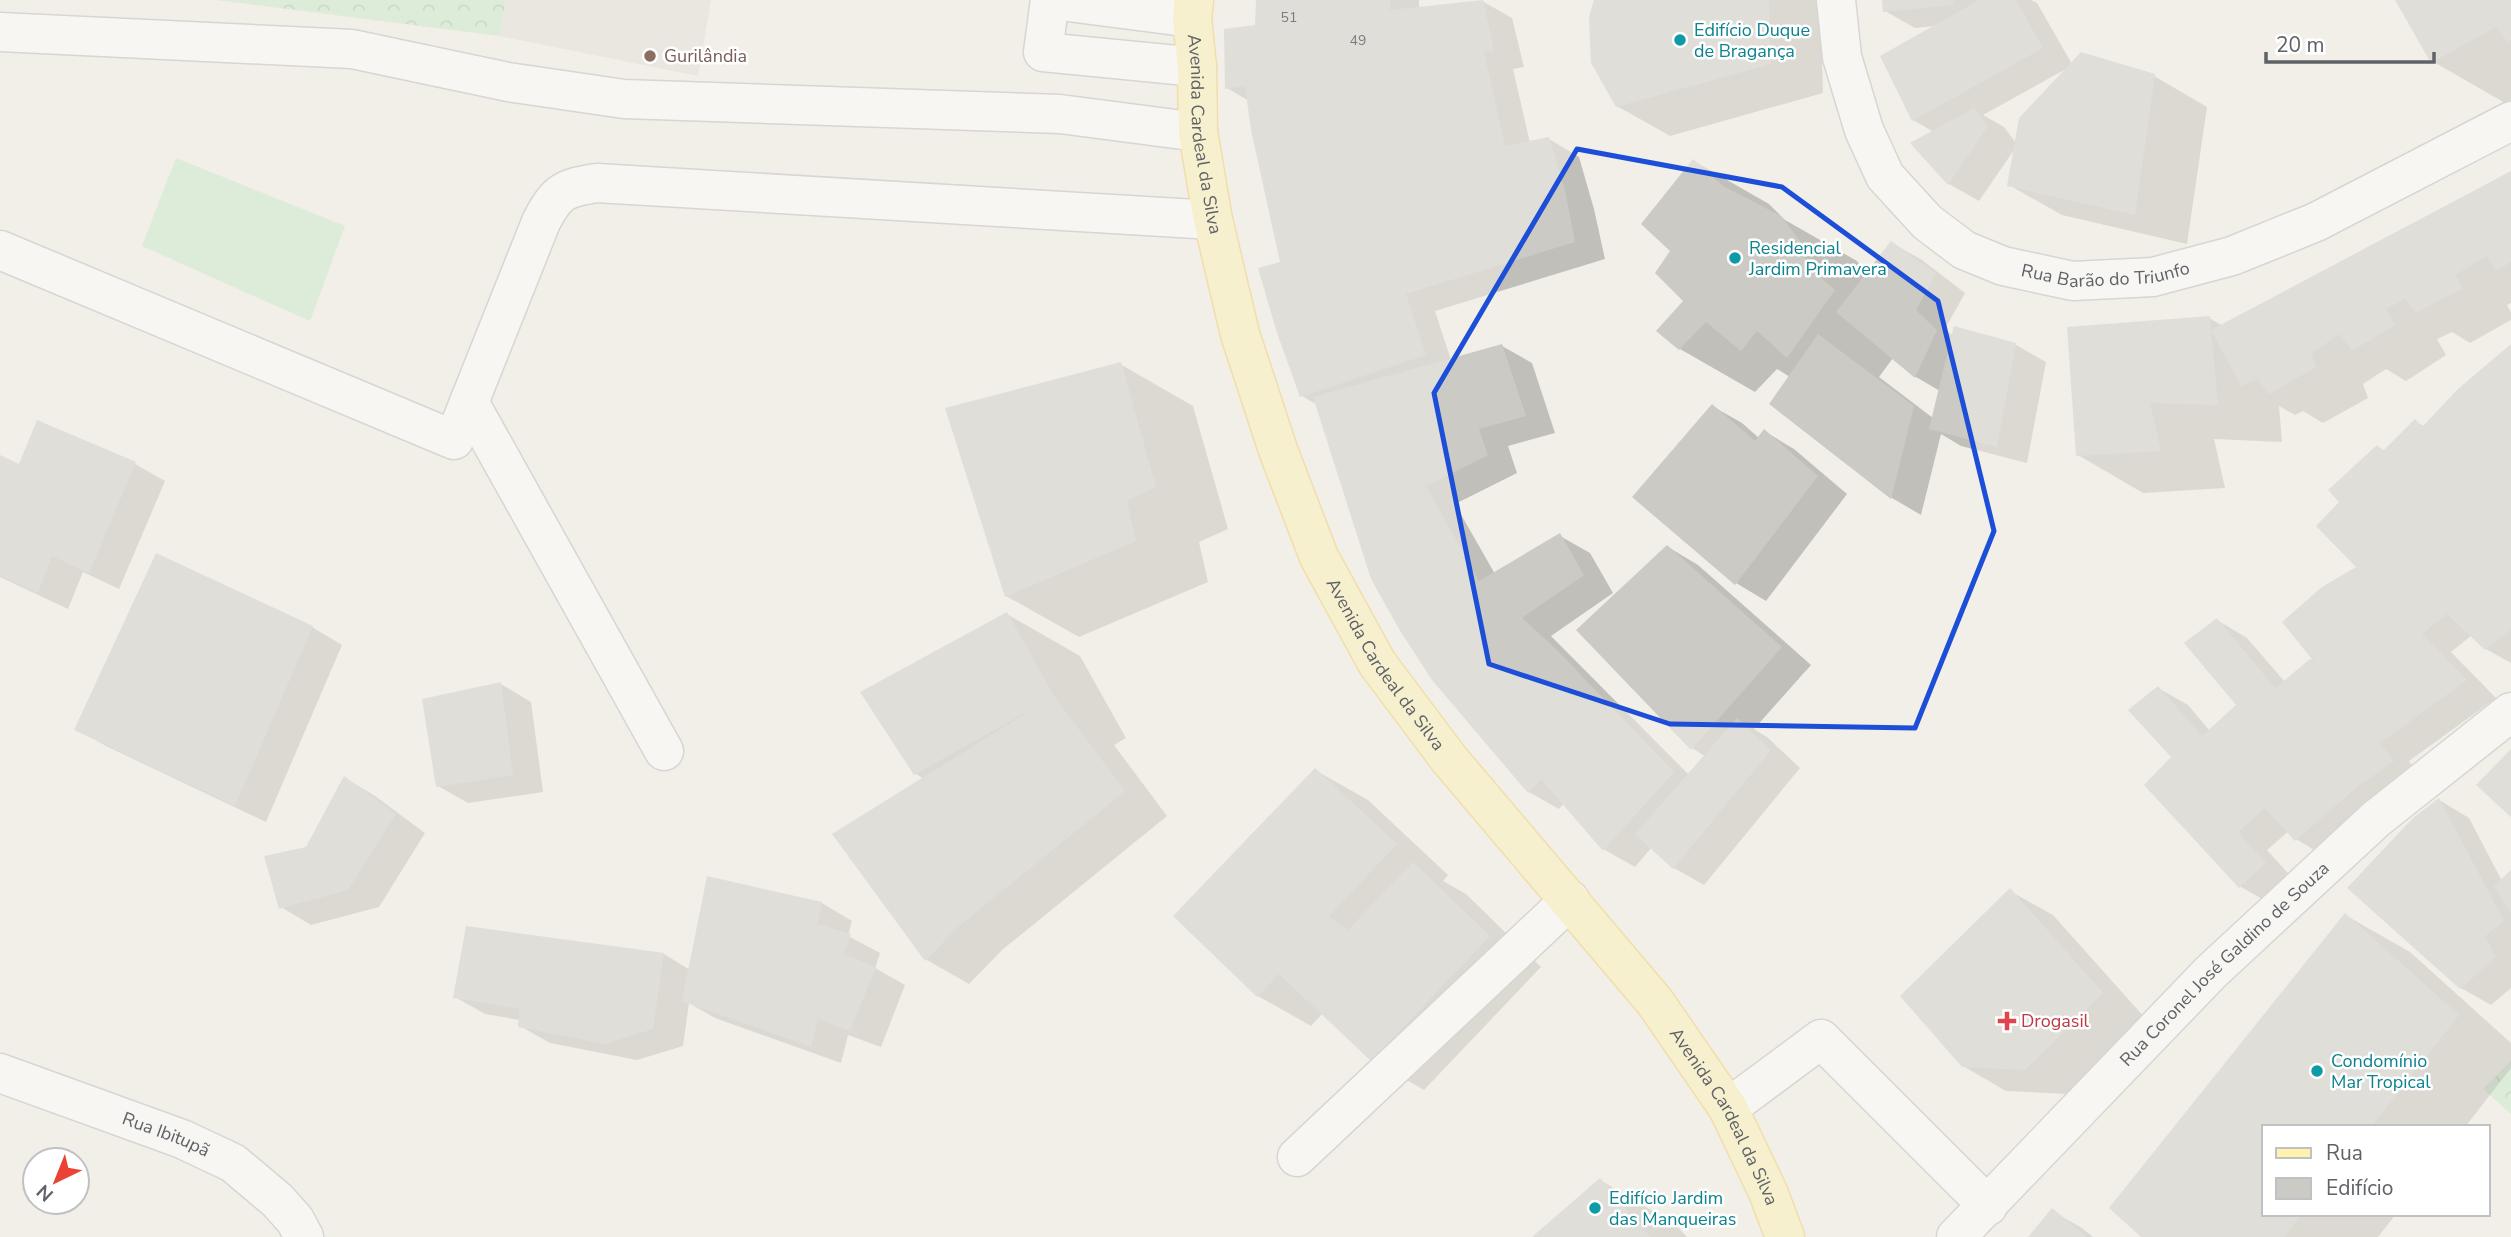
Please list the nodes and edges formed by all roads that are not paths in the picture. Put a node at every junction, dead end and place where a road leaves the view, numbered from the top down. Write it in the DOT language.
graph roads {
  1 [pos="1051,0"];
  2 [pos="1836,0"];
  3 [pos="1193,9"];
  4 [pos="0,32"];
  5 [pos="1196,66"];
  6 [pos="2511,121"];
  7 [pos="1198,132"];
  8 [pos="1213,220"];
  9 [pos="0,250"];
  10 [pos="469,402"];
  11 [pos="2511,712"];
  12 [pos="664,751"];
  13 [pos="1570,900"];
  14 [pos="0,1073"];
  15 [pos="1728,1108"];
  16 [pos="1297,1157"];
  17 [pos="1988,1206"];
  18 [pos="304,1237"];
  19 [pos="1785,1237"];
  20 [pos="1956,1237"];
  1 -- 3 [label="street"];
  1 -- 5 [label="street"];
  2 -- 6 [label="street, Rua Barão do Triunfo"];
  3 -- 5 [label="main road, Avenida Cardeal da Silva"];
  4 -- 7 [label="street"];
  5 -- 7 [label="main road, Avenida Cardeal da Silva"];
  7 -- 8 [label="main road, Avenida Cardeal da Silva"];
  8 -- 10 [label="street"];
  8 -- 13 [label="main road, Avenida Cardeal da Silva"];
  9 -- 10 [label="street"];
  10 -- 12 [label="street"];
  11 -- 17 [label="street, Rua Coronel José Galdino de Souza"];
  13 -- 15 [label="main road, Avenida Cardeal da Silva"];
  13 -- 16 [label="street"];
  14 -- 18 [label="street, Rua Ibitupã"];
  15 -- 17 [label="street"];
  15 -- 19 [label="main road, Avenida Cardeal da Silva"];
  17 -- 20 [label="street, Rua Coronel José Galdino de Souza"];
}
